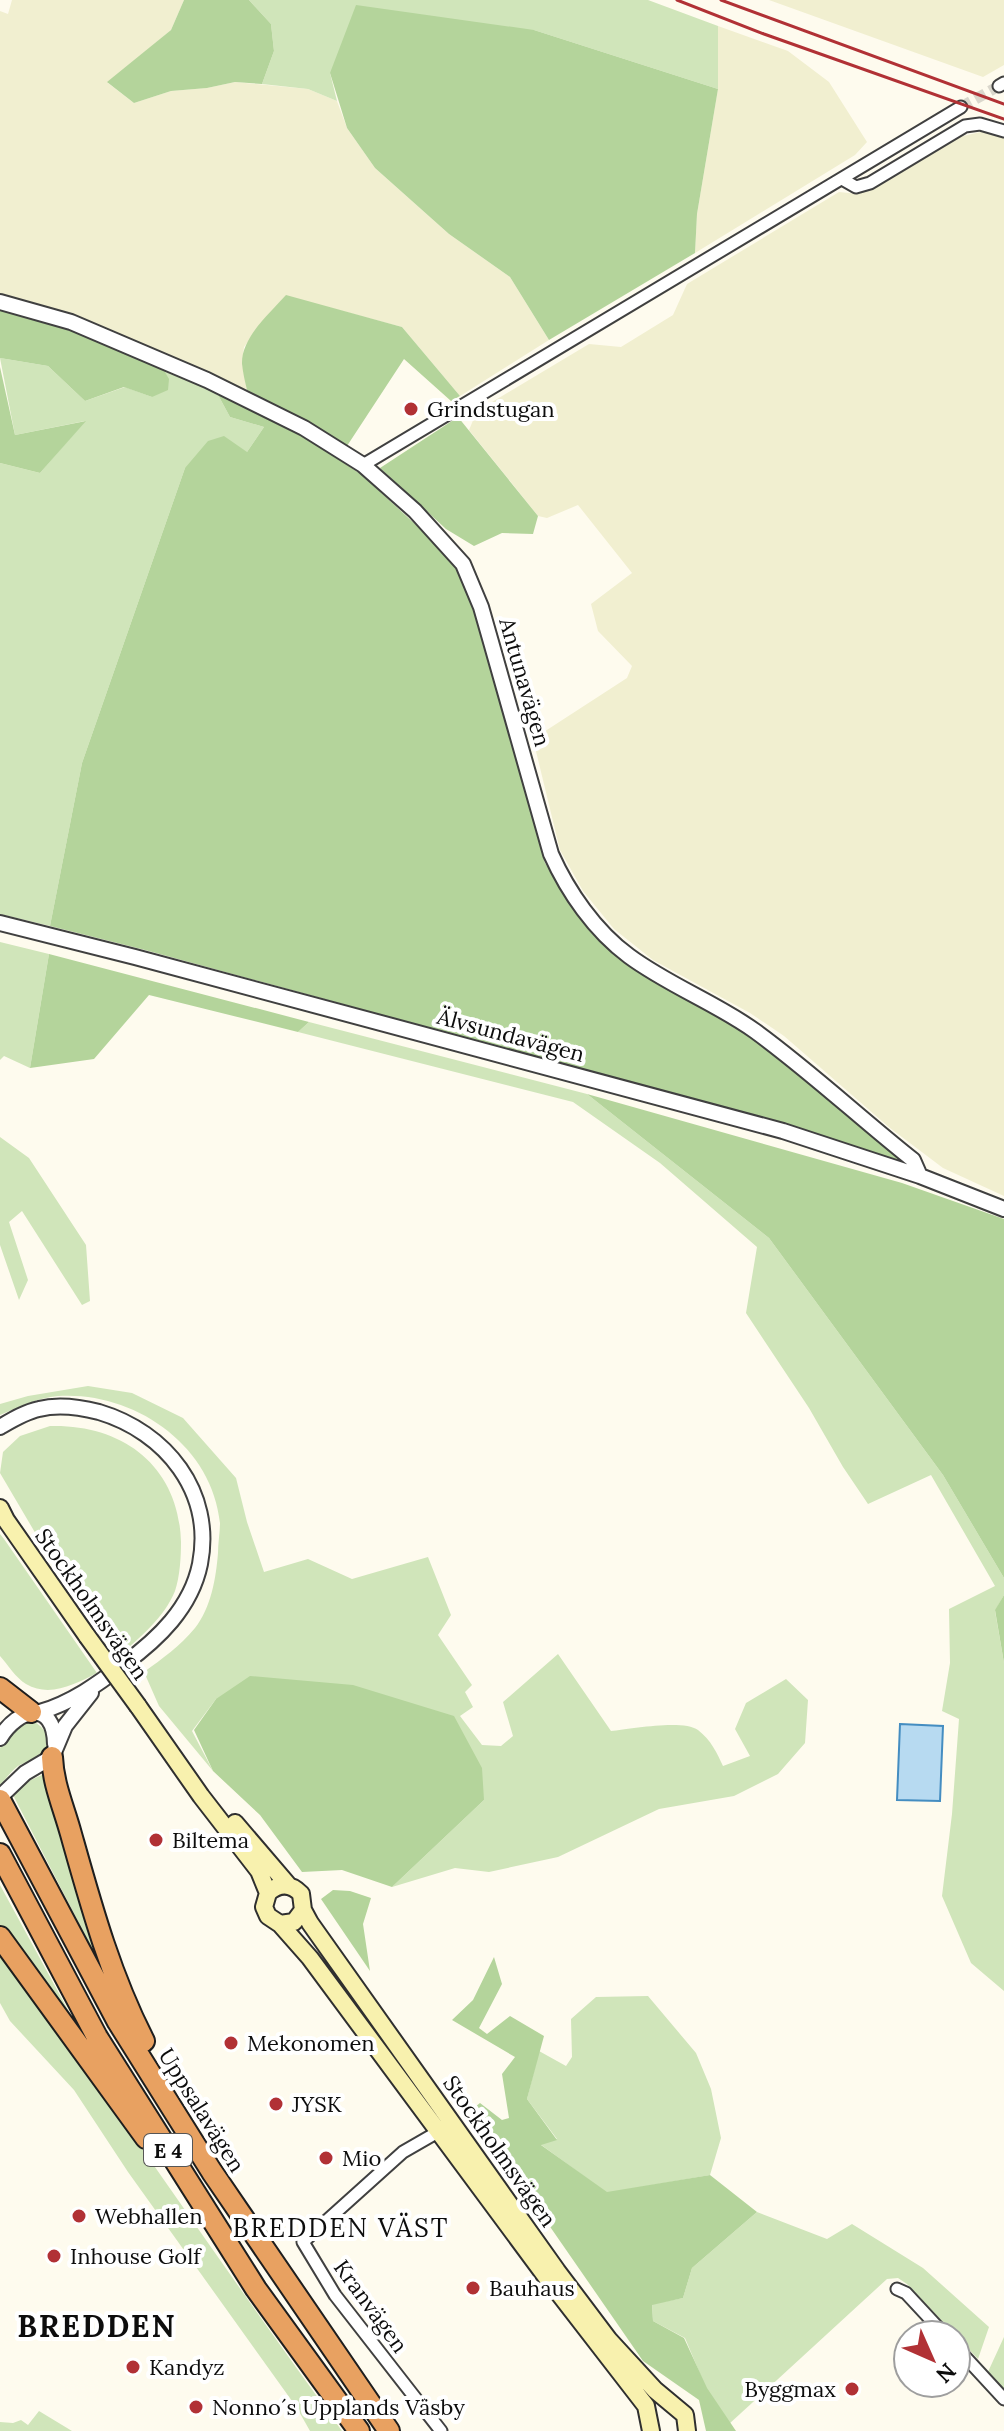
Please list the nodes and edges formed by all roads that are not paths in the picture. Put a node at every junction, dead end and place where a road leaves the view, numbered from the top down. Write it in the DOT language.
graph roads {
  1 [pos="961,107"];
  2 [pos="1004,131"];
  3 [pos="842,179"];
  4 [pos="0,302"];
  5 [pos="363,465"];
  6 [pos="0,923"];
  7 [pos="920,1176"];
  8 [pos="1004,1209"];
  9 [pos="6,1424"];
  10 [pos="0,1435"];
  11 [pos="2,1514"];
  12 [pos="102,1681"];
  13 [pos="0,1688"];
  14 [pos="141,1709"];
  15 [pos="36,1712"];
  16 [pos="0,1738"];
  17 [pos="54,1753"];
  18 [pos="0,1799"];
  19 [pos="0,1854"];
  20 [pos="288,1885"];
  21 [pos="268,1893"];
  22 [pos="303,1910"];
  23 [pos="280,1924"];
  24 [pos="0,1937"];
  25 [pos="447,2126"];
  26 [pos="256,2289"];
  27 [pos="897,2289"];
  28 [pos="310,2315"];
  29 [pos="930,2319"];
  30 [pos="972,2364"];
  31 [pos="1004,2399"];
  32 [pos="674,2407"];
  33 [pos="649,2427"];
  34 [pos="359,2431"];
  35 [pos="389,2431"];
  36 [pos="441,2431"];
  37 [pos="687,2431"];
  1 -- 3 [label="street"];
  2 -- 3 [label="street"];
  3 -- 5 [label="street"];
  4 -- 5 [label="street, Antunavägen"];
  5 -- 7 [label="street, Antunavägen"];
  6 -- 7 [label="street, Älvsundavägen"];
  7 -- 8 [label="street, Älvsundavägen"];
  9 -- 10 [label="street"];
  9 -- 12 [label="street"];
  11 -- 14 [label="main road, Stockholmsvägen, bridge"];
  12 -- 15 [label="street"];
  12 -- 17 [label="street"];
  13 -- 15 [label="highway"];
  14 -- 20 [label="main road, Stockholmsvägen"];
  14 -- 21 [label="main road, Stockholmsvägen"];
  15 -- 16 [label="street"];
  15 -- 17 [label="street"];
  17 -- 18 [label="street"];
  17 -- 28 [label="highway"];
  18 -- 28 [label="highway, Uppsalavägen / E 4"];
  19 -- 26 [label="highway, E 4"];
  20 -- 21 [label="main road"];
  20 -- 22 [label="main road, Stockholmsvägen"];
  21 -- 23 [label="main road, Stockholmsvägen"];
  22 -- 23 [label="main road"];
  22 -- 25 [label="main road, Stockholmsvägen"];
  23 -- 25 [label="main road, Stockholmsvägen"];
  24 -- 26 [label="highway"];
  25 -- 32 [label="main road, Stockholmsvägen"];
  25 -- 33 [label="main road, Stockholmsvägen"];
  25 -- 36 [label="street, Kranvägen"];
  26 -- 34 [label="highway, E 4"];
  27 -- 29 [label="street"];
  28 -- 35 [label="highway, Uppsalavägen / E 4"];
  30 -- 31 [label="street"];
  32 -- 33 [label="main road, Stockholmsvägen"];
  32 -- 37 [label="main road, Stockholmsvägen"];
}
